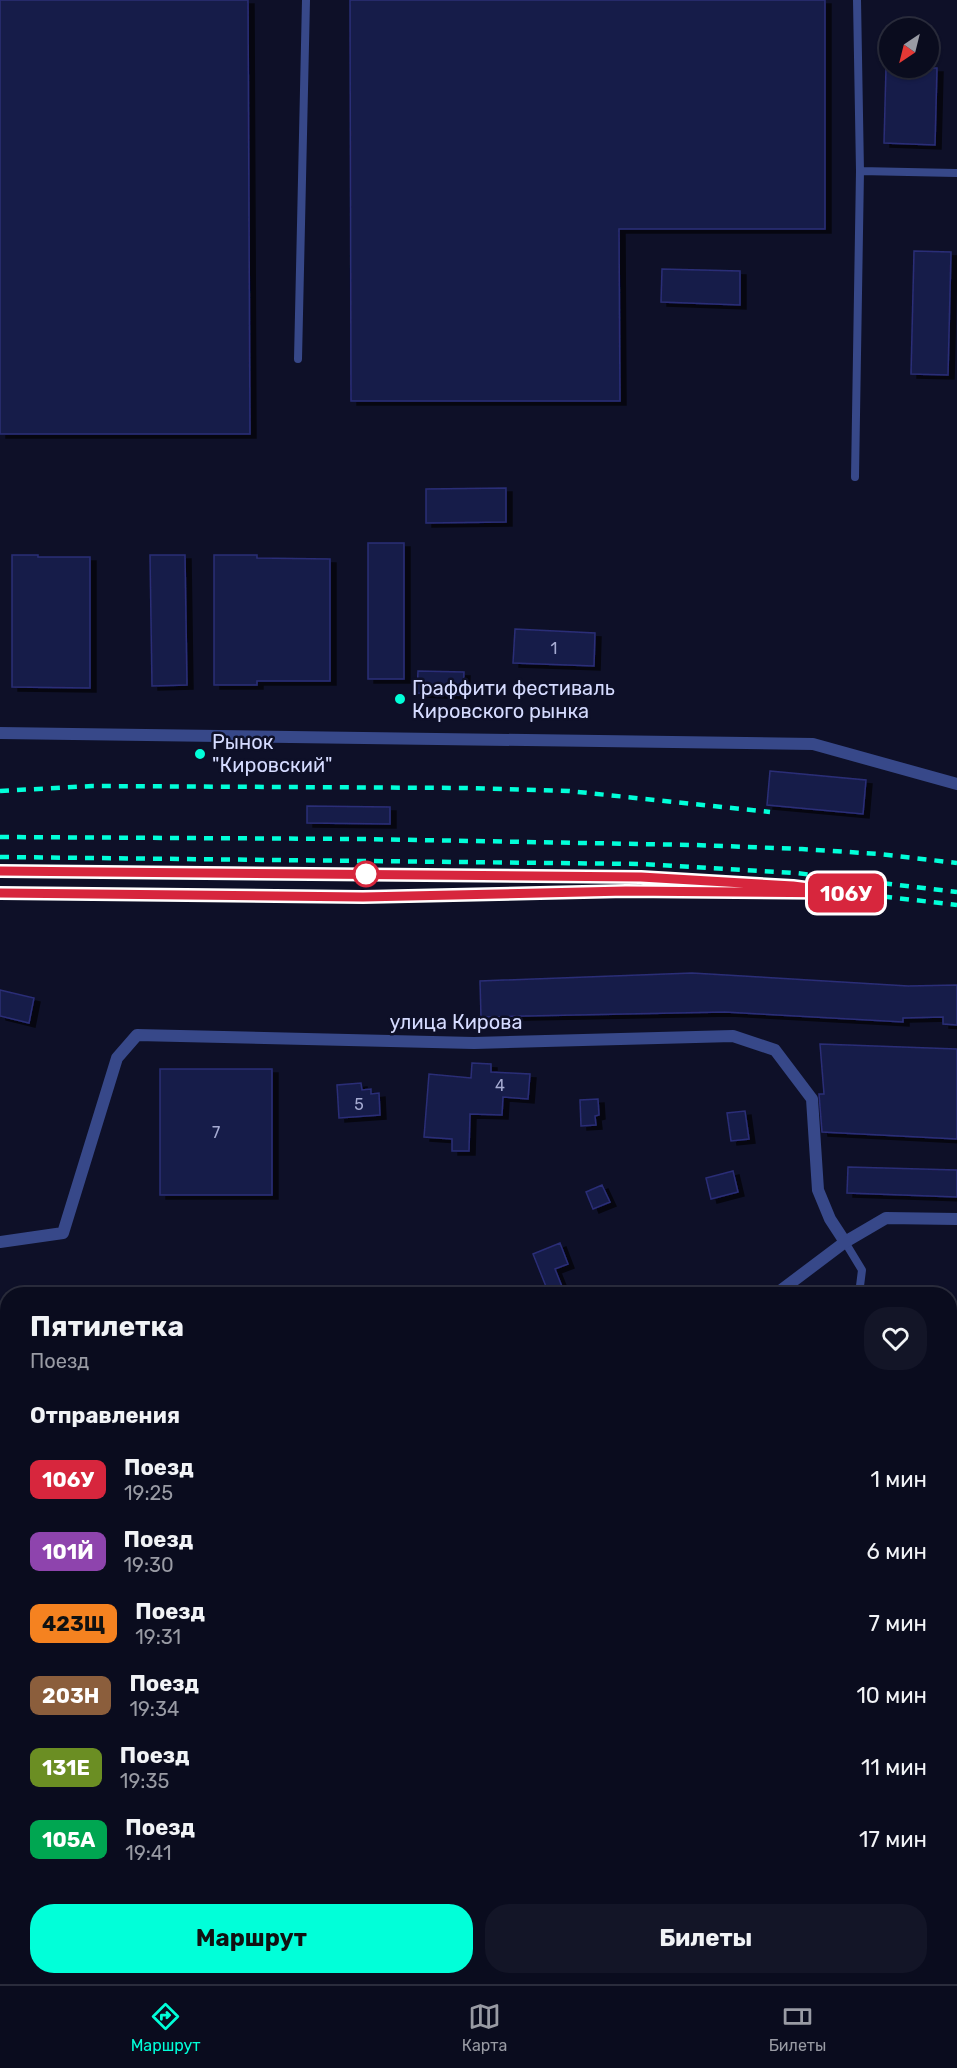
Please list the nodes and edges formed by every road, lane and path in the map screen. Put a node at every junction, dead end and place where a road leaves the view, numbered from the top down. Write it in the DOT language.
graph roads {
  1 [pos="306,0"];
  2 [pos="857,0"];
  3 [pos="860,171"];
  4 [pos="956,173"];
  5 [pos="298,359"];
  6 [pos="855,477"];
  7 [pos="0,733"];
  8 [pos="957,784"];
  9 [pos="957,1219"];
  10 [pos="0,1242"];
  11 [pos="845,1242"];
  12 [pos="785,1287"];
  13 [pos="860,1287"];
  1 -- 5 [label="lane"];
  2 -- 3 [label="lane"];
  3 -- 4 [label="lane"];
  3 -- 6 [label="lane"];
  7 -- 8 [label="street"];
  9 -- 11 [label="street"];
  10 -- 11 [label="street, улица Кирова"];
  11 -- 12 [label="street"];
  11 -- 13 [label="lane"];
}
